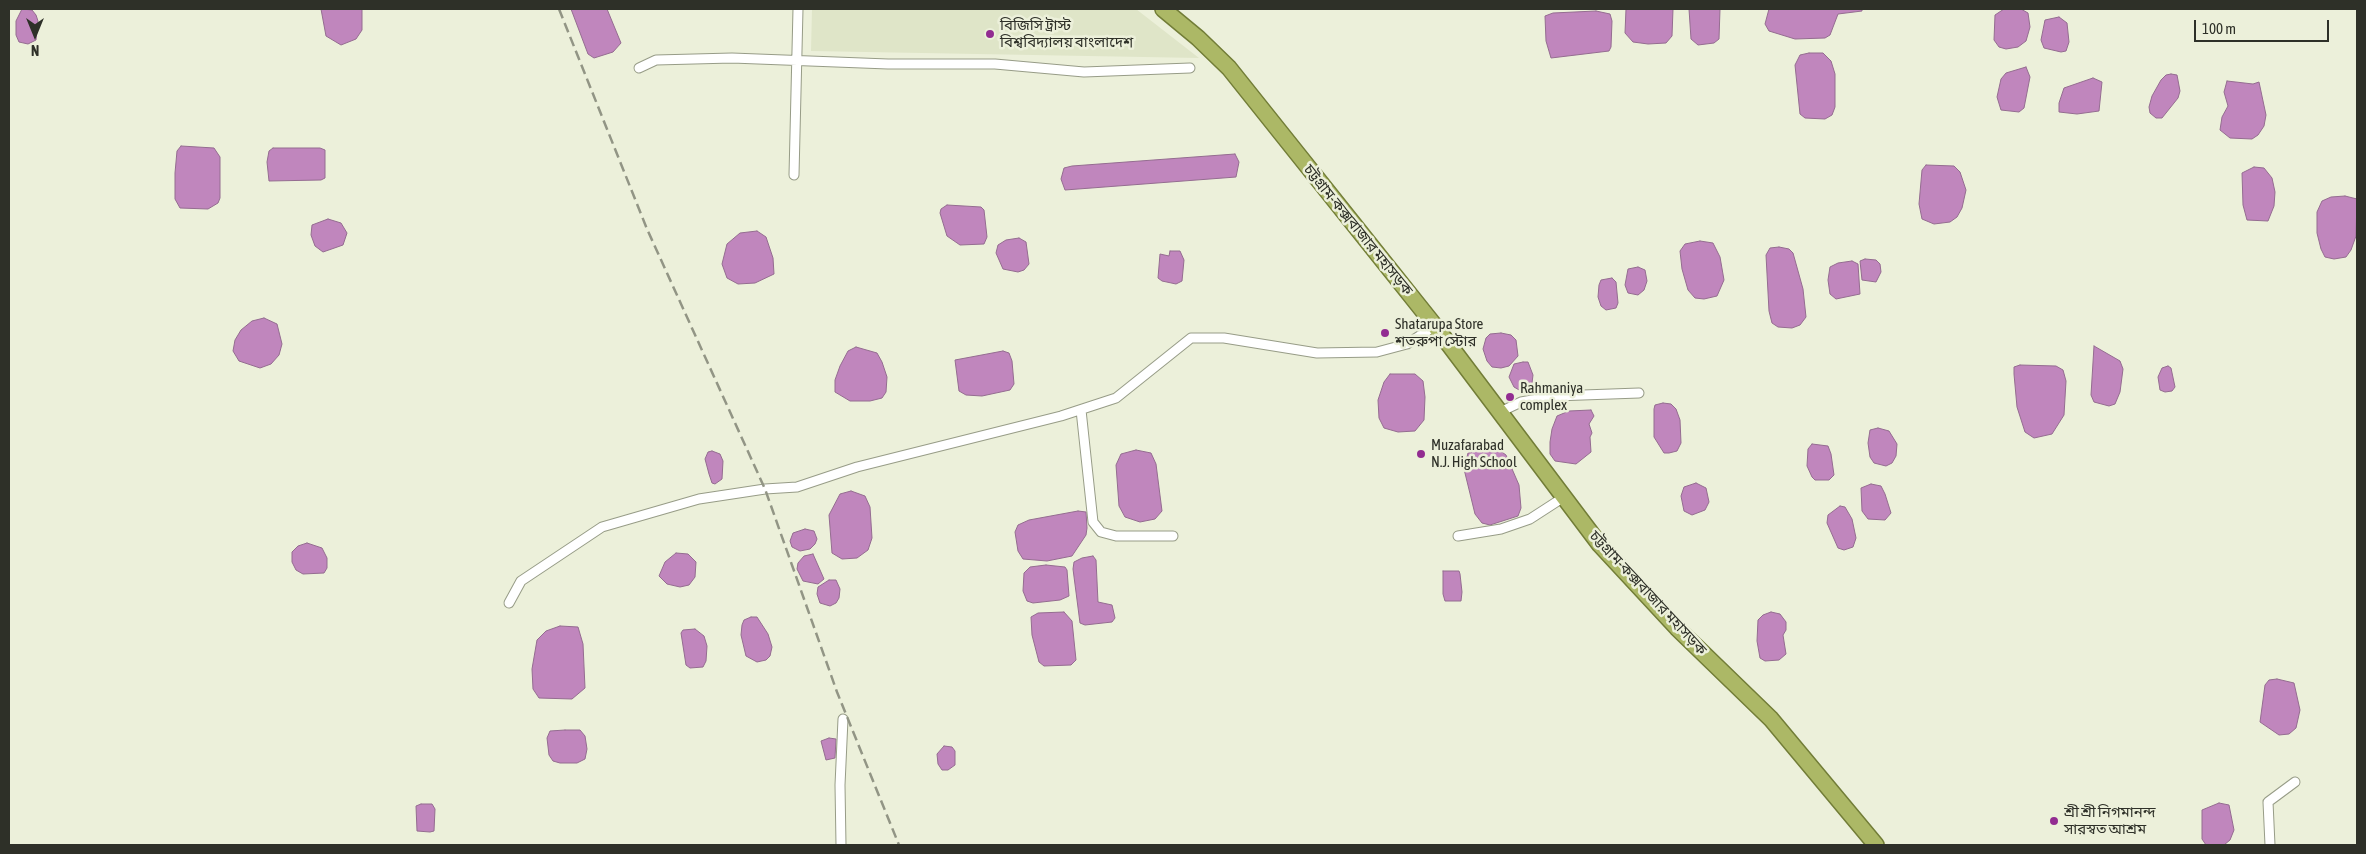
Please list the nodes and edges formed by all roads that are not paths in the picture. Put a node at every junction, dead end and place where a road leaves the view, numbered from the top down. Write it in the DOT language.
graph roads {
  1 [pos="798,9"];
  2 [pos="1163,9"];
  3 [pos="796,61"];
  4 [pos="639,68"];
  5 [pos="1190,68"];
  6 [pos="794,175"];
  7 [pos="1435,326"];
  8 [pos="1639,393"];
  9 [pos="1081,410"];
  10 [pos="1500,412"];
  11 [pos="1564,497"];
  12 [pos="1173,536"];
  13 [pos="1458,536"];
  14 [pos="509,603"];
  15 [pos="843,719"];
  16 [pos="2295,782"];
  17 [pos="841,845"];
  18 [pos="1876,845"];
  19 [pos="2270,845"];
  1 -- 3 [label="street"];
  2 -- 7 [label="highway, চট্টগ্রাম-কক্সবাজার মহাসড়ক"];
  3 -- 4 [label="street"];
  3 -- 5 [label="street"];
  3 -- 6 [label="street"];
  7 -- 9 [label="street"];
  7 -- 10 [label="highway, চট্টগ্রাম-কক্সবাজার মহাসড়ক"];
  8 -- 10 [label="street"];
  9 -- 12 [label="street"];
  9 -- 14 [label="street"];
  10 -- 11 [label="highway, চট্টগ্রাম-কক্সবাজার মহাসড়ক"];
  11 -- 13 [label="street"];
  11 -- 18 [label="highway, চট্টগ্রাম-কক্সবাজার মহাসড়ক"];
  15 -- 17 [label="street"];
  16 -- 19 [label="street"];
}
